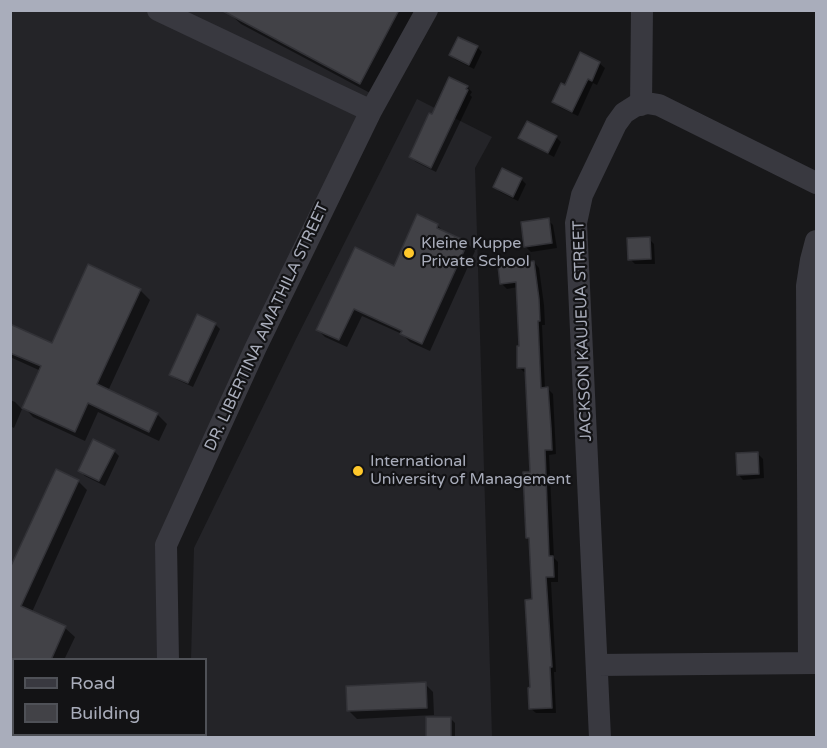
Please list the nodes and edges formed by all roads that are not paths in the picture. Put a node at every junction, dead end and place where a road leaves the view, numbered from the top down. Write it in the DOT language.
graph roads {
  1 [pos="158,10"];
  2 [pos="428,10"];
  3 [pos="642,10"];
  4 [pos="641,105"];
  5 [pos="371,111"];
  6 [pos="816,183"];
  7 [pos="816,242"];
  8 [pos="168,658"];
  9 [pos="813,663"];
  10 [pos="597,665"];
  11 [pos="600,738"];
  1 -- 5 [label="street"];
  2 -- 5 [label="street, DR. LIBERTINA AMATHILA STREET"];
  3 -- 4 [label="street"];
  4 -- 6 [label="street"];
  4 -- 10 [label="street, JACKSON KAUJEUA STREET"];
  5 -- 8 [label="street, DR. LIBERTINA AMATHILA STREET"];
  7 -- 9 [label="street"];
  9 -- 10 [label="street"];
  10 -- 11 [label="street, JACKSON KAUJEUA STREET"];
}
